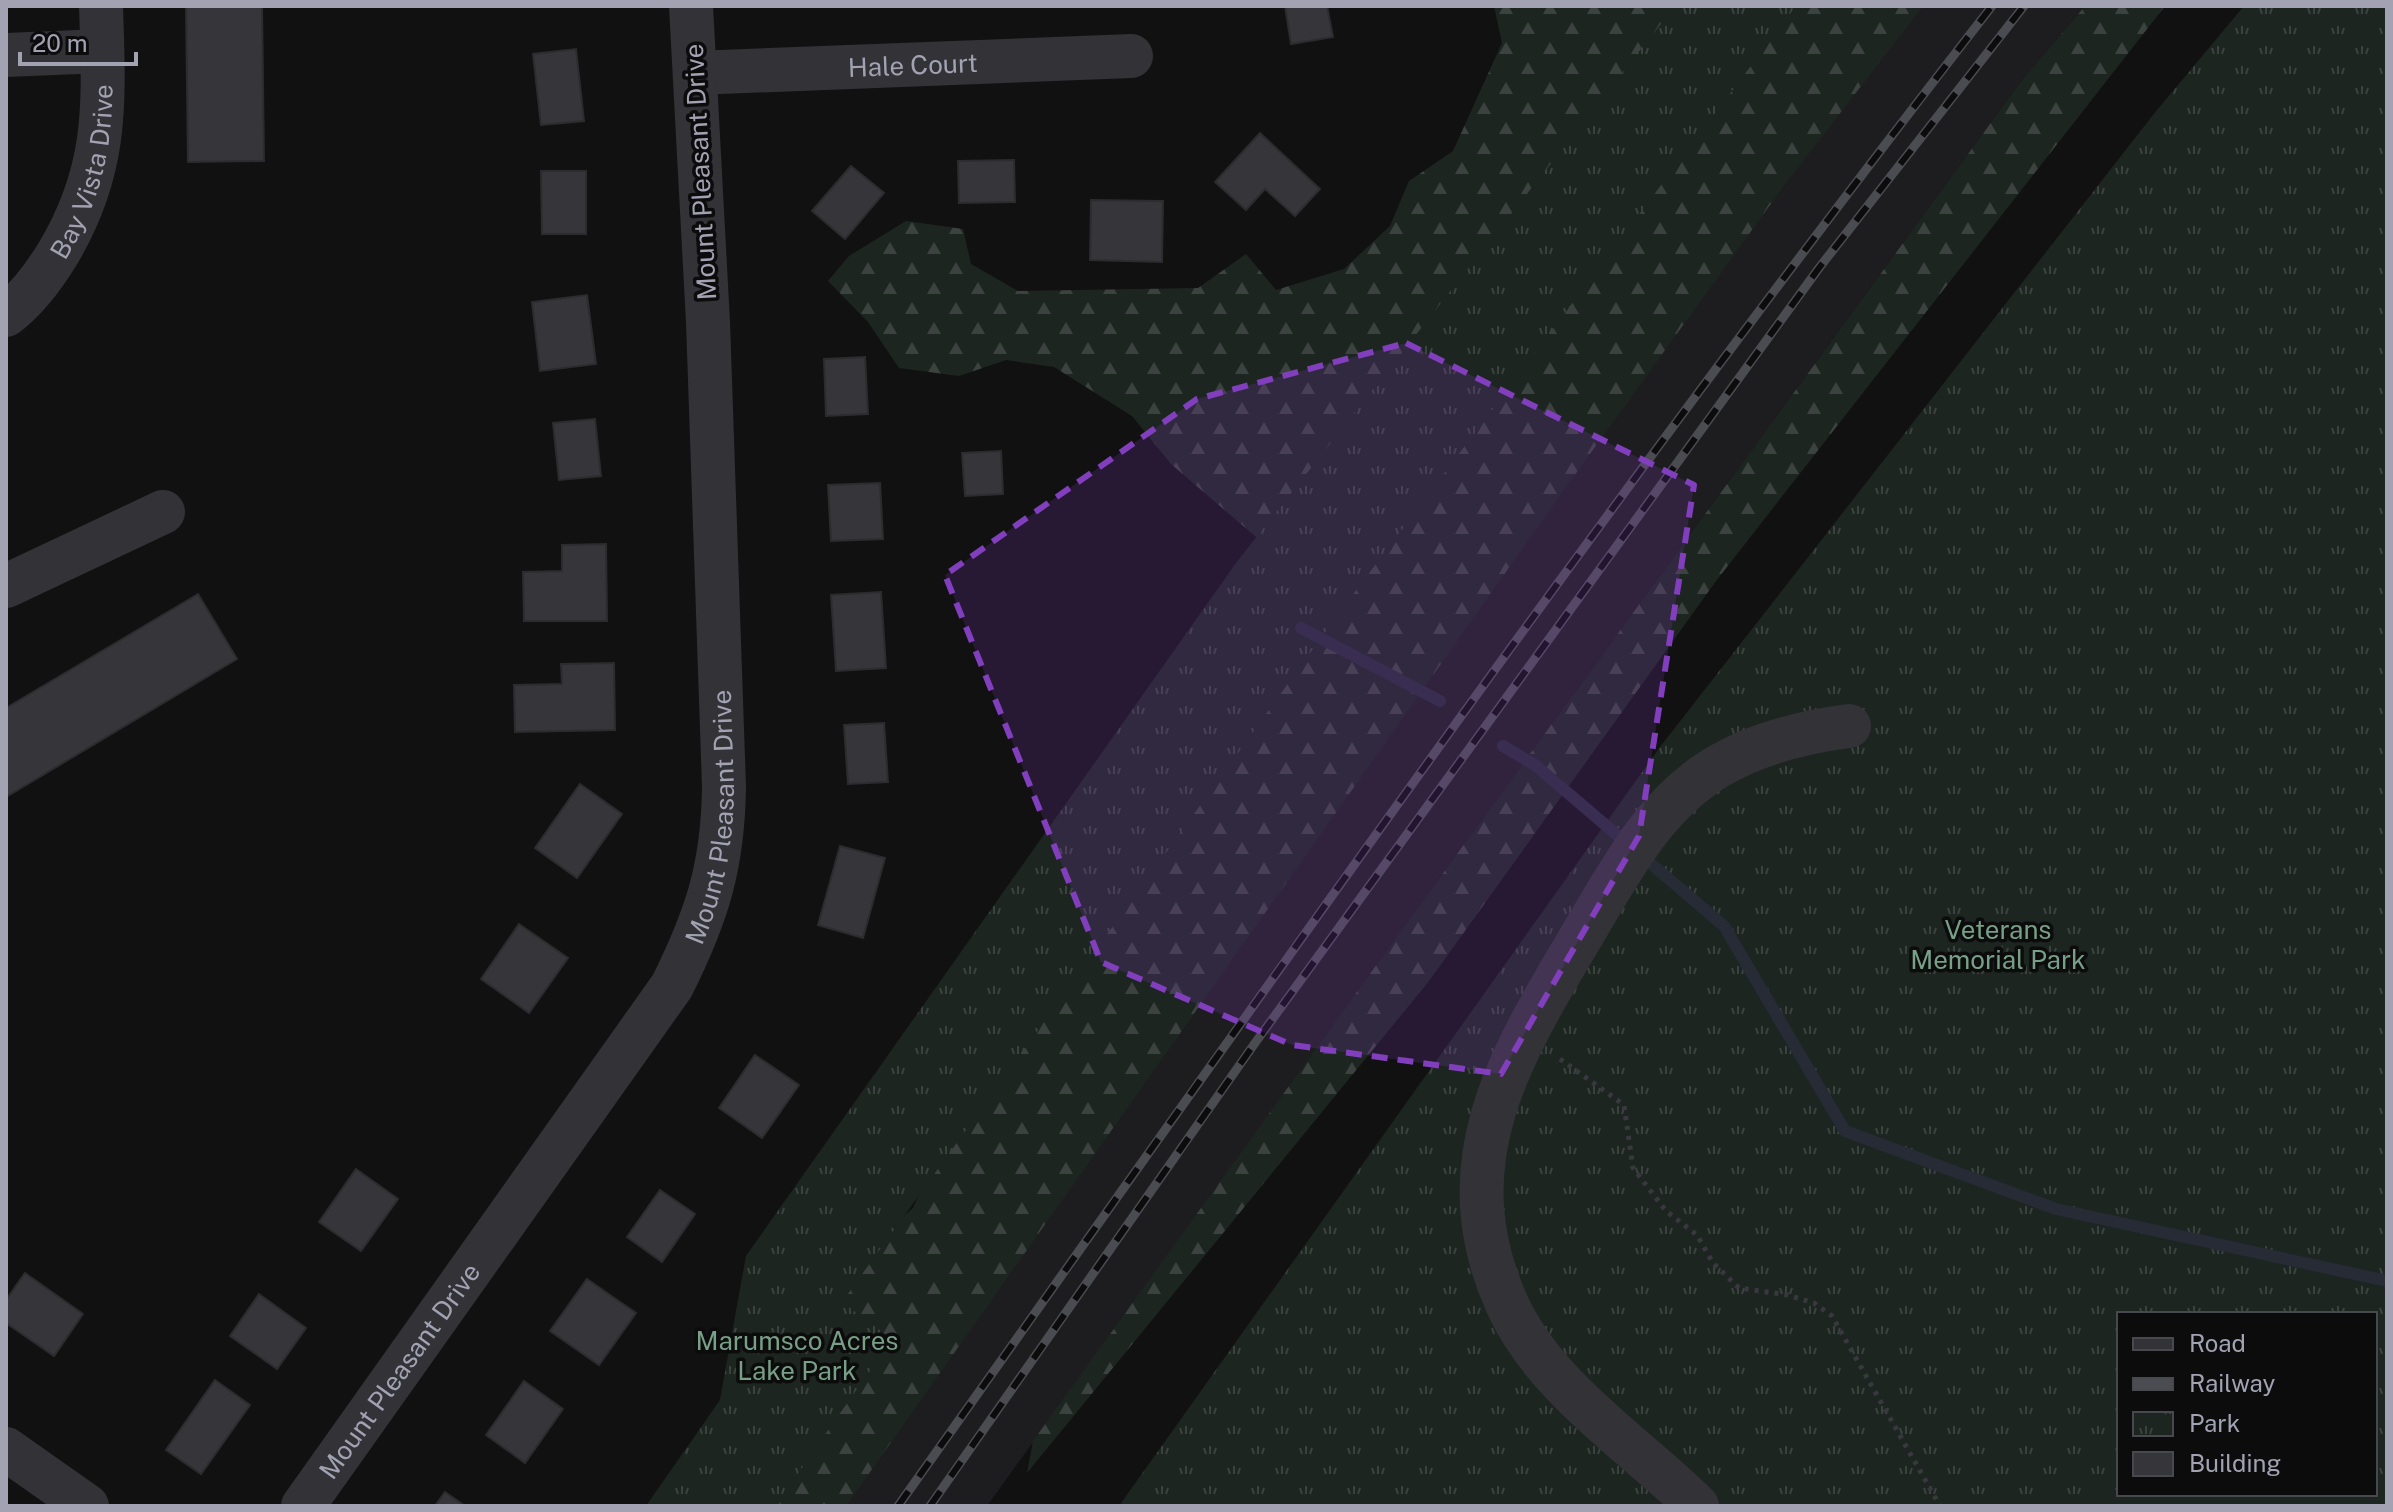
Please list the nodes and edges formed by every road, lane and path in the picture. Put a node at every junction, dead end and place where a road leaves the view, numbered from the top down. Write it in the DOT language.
graph roads {
  1 [pos="101,6"];
  2 [pos="691,6"];
  3 [pos="102,51"];
  4 [pos="6,55"];
  5 [pos="1131,56"];
  6 [pos="695,73"];
  7 [pos="6,315"];
  8 [pos="163,512"];
  9 [pos="6,586"];
  10 [pos="1849,726"];
  11 [pos="1526,1029"];
  12 [pos="6,1449"];
  13 [pos="87,1506"];
  14 [pos="303,1506"];
  15 [pos="1697,1506"];
  16 [pos="1940,1506"];
  1 -- 3 [label="street, Bay Vista Drive"];
  2 -- 6 [label="street, Mount Pleasant Drive"];
  3 -- 4 [label="street"];
  3 -- 7 [label="street, Bay Vista Drive"];
  5 -- 6 [label="street, Hale Court"];
  6 -- 14 [label="street, Mount Pleasant Drive"];
  8 -- 9 [label="street"];
  10 -- 11 [label="street"];
  11 -- 15 [label="street"];
  11 -- 16 [label="path"];
  12 -- 13 [label="street"];
}
